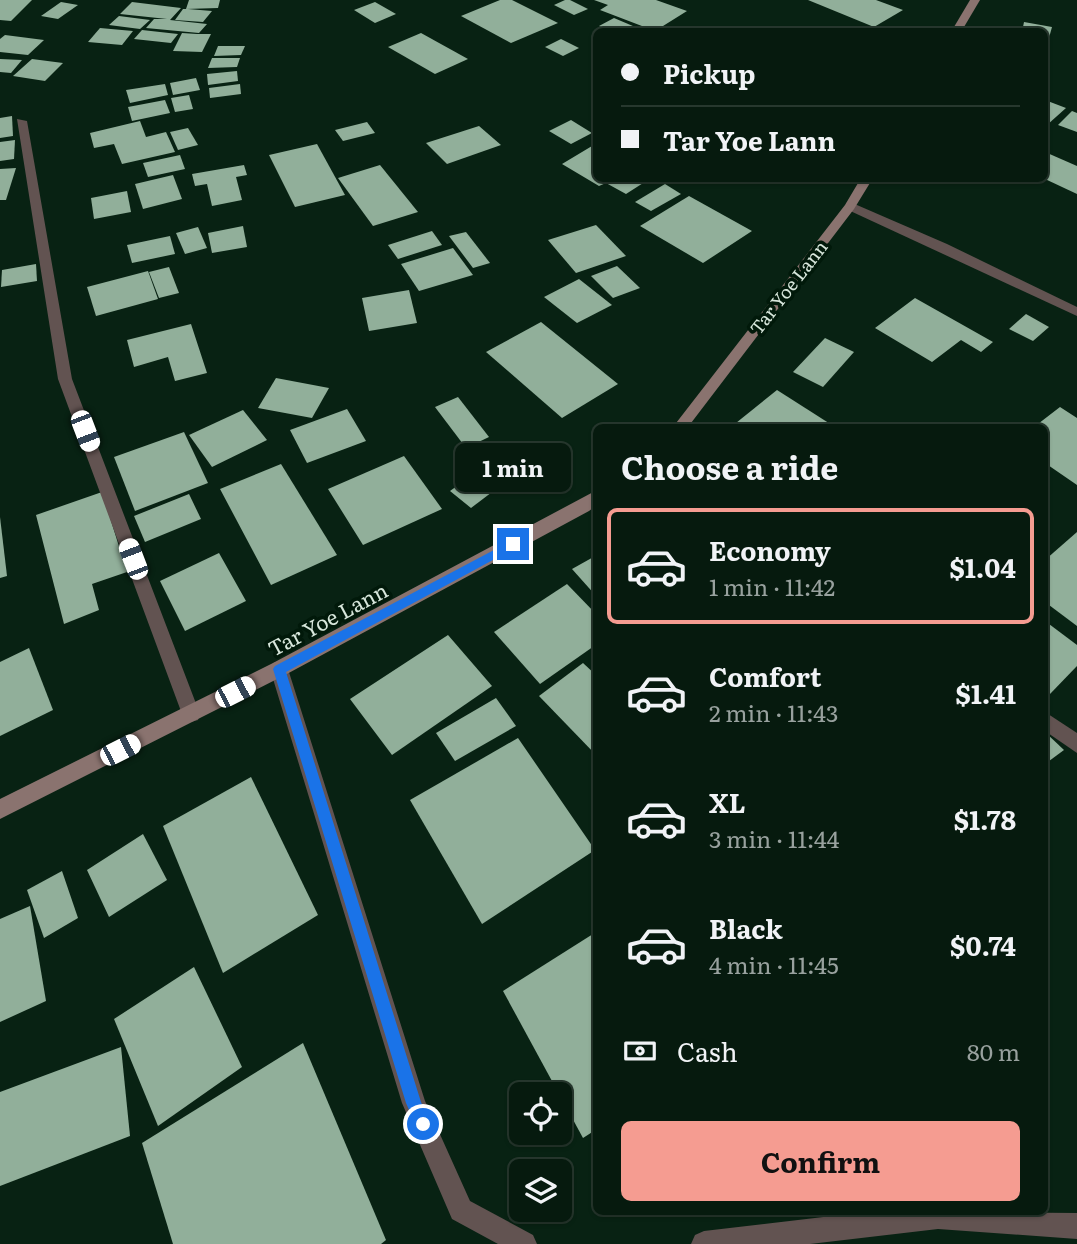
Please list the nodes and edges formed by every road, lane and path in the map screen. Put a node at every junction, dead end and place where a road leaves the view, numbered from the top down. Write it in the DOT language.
graph roads {
  1 [pos="975,0"];
  2 [pos="958,28"];
  3 [pos="21,121"];
  4 [pos="865,182"];
  5 [pos="850,206"];
  6 [pos="1077,312"];
  7 [pos="682,424"];
  8 [pos="593,499"];
  9 [pos="279,669"];
  10 [pos="191,714"];
  11 [pos="1048,722"];
  12 [pos="1077,744"];
  13 [pos="0,809"];
  14 [pos="1077,1226"];
  15 [pos="524,1244"];
  16 [pos="704,1244"];
  1 -- 2 [label="main road"];
  3 -- 10 [label="street"];
  4 -- 5 [label="main road, Tar Yoe Lann"];
  5 -- 6 [label="street"];
  5 -- 7 [label="main road, Tar Yoe Lann"];
  8 -- 9 [label="main road, Tar Yoe Lann"];
  9 -- 10 [label="main road, Tar Yoe Lann"];
  9 -- 15 [label="street"];
  10 -- 13 [label="main road, Tar Yoe Lann"];
  11 -- 12 [label="street"];
  14 -- 16 [label="street"];
}
